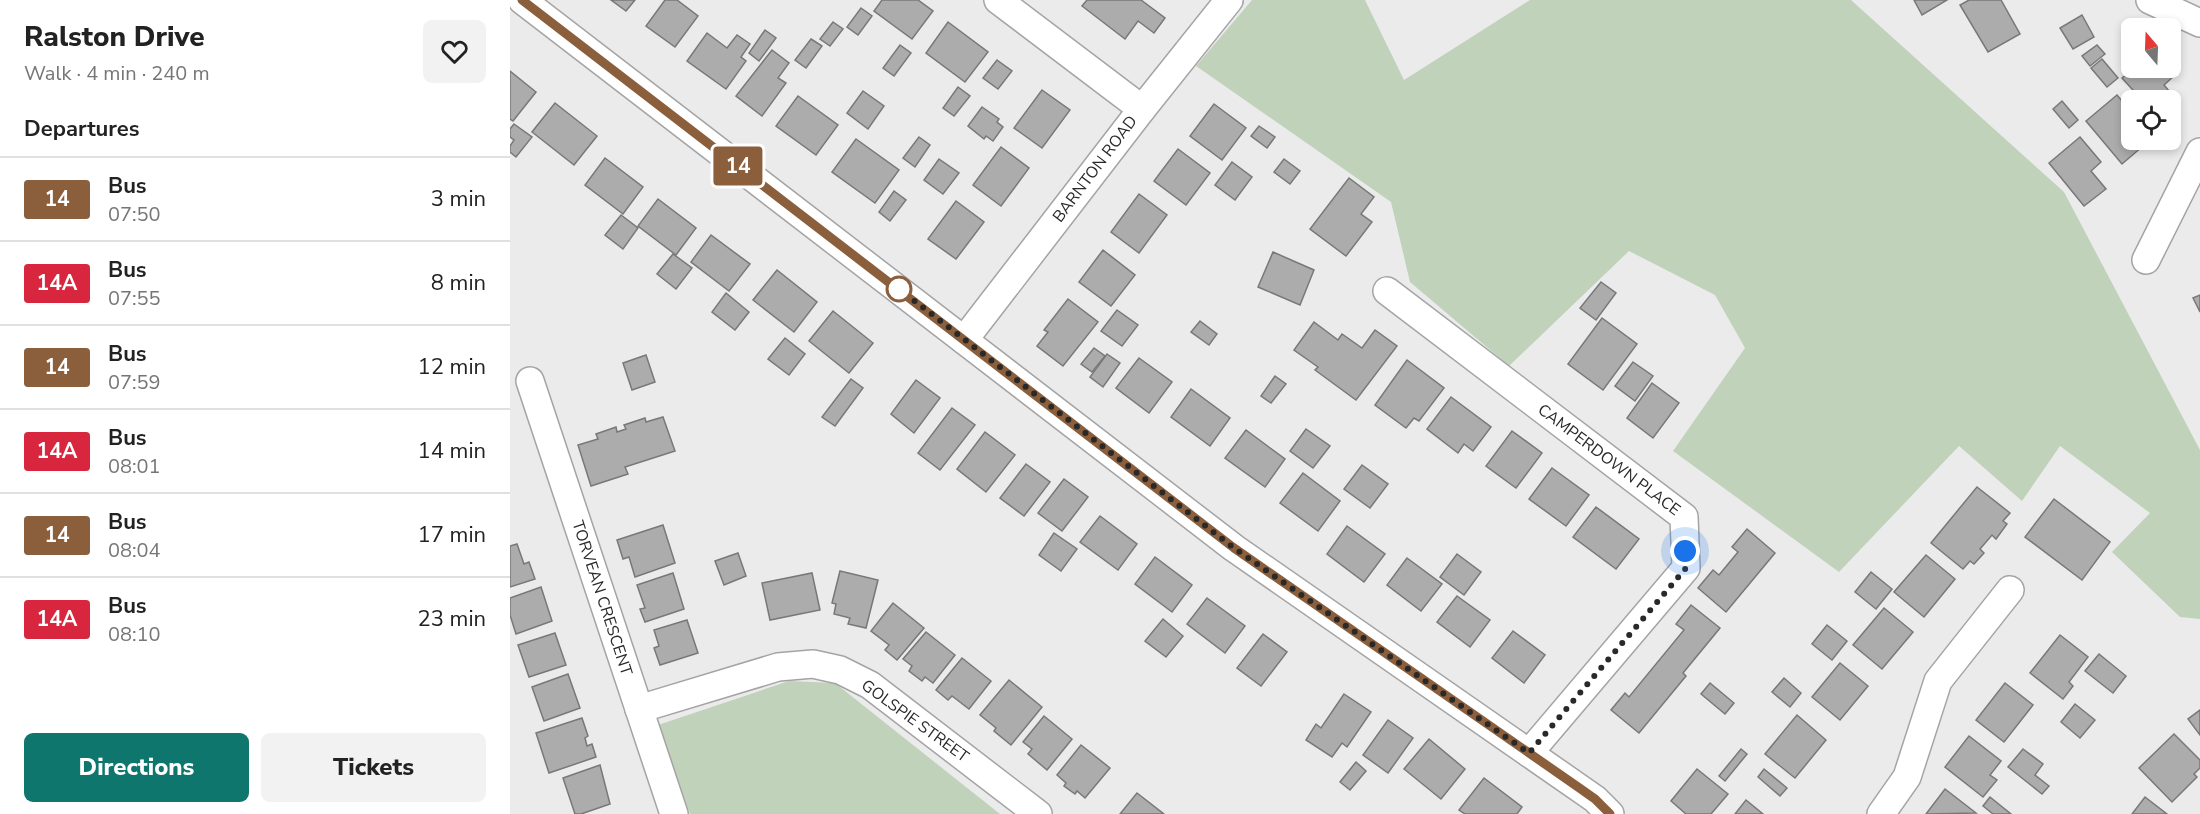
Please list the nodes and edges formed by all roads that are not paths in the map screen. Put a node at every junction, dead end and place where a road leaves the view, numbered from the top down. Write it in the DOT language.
graph roads {
  1 [pos="522,0"];
  2 [pos="998,0"];
  3 [pos="1228,0"];
  4 [pos="2150,0"];
  5 [pos="2200,22"];
  6 [pos="1142,109"];
  7 [pos="2200,152"];
  8 [pos="2146,260"];
  9 [pos="1387,291"];
  10 [pos="964,340"];
  11 [pos="530,381"];
  12 [pos="2010,590"];
  13 [pos="639,709"];
  14 [pos="1529,753"];
  15 [pos="674,814"];
  16 [pos="1037,814"];
  17 [pos="1610,814"];
  18 [pos="1881,814"];
  1 -- 10 [label="street"];
  2 -- 6 [label="street"];
  3 -- 6 [label="street, BARNTON ROAD"];
  4 -- 5 [label="street"];
  6 -- 10 [label="street, BARNTON ROAD"];
  7 -- 8 [label="street"];
  9 -- 14 [label="street, CAMPERDOWN PLACE"];
  10 -- 14 [label="street"];
  11 -- 13 [label="street, TORVEAN CRESCENT"];
  12 -- 18 [label="street"];
  13 -- 15 [label="street, TORVEAN CRESCENT"];
  13 -- 16 [label="street, GOLSPIE STREET"];
  14 -- 17 [label="street"];
}
